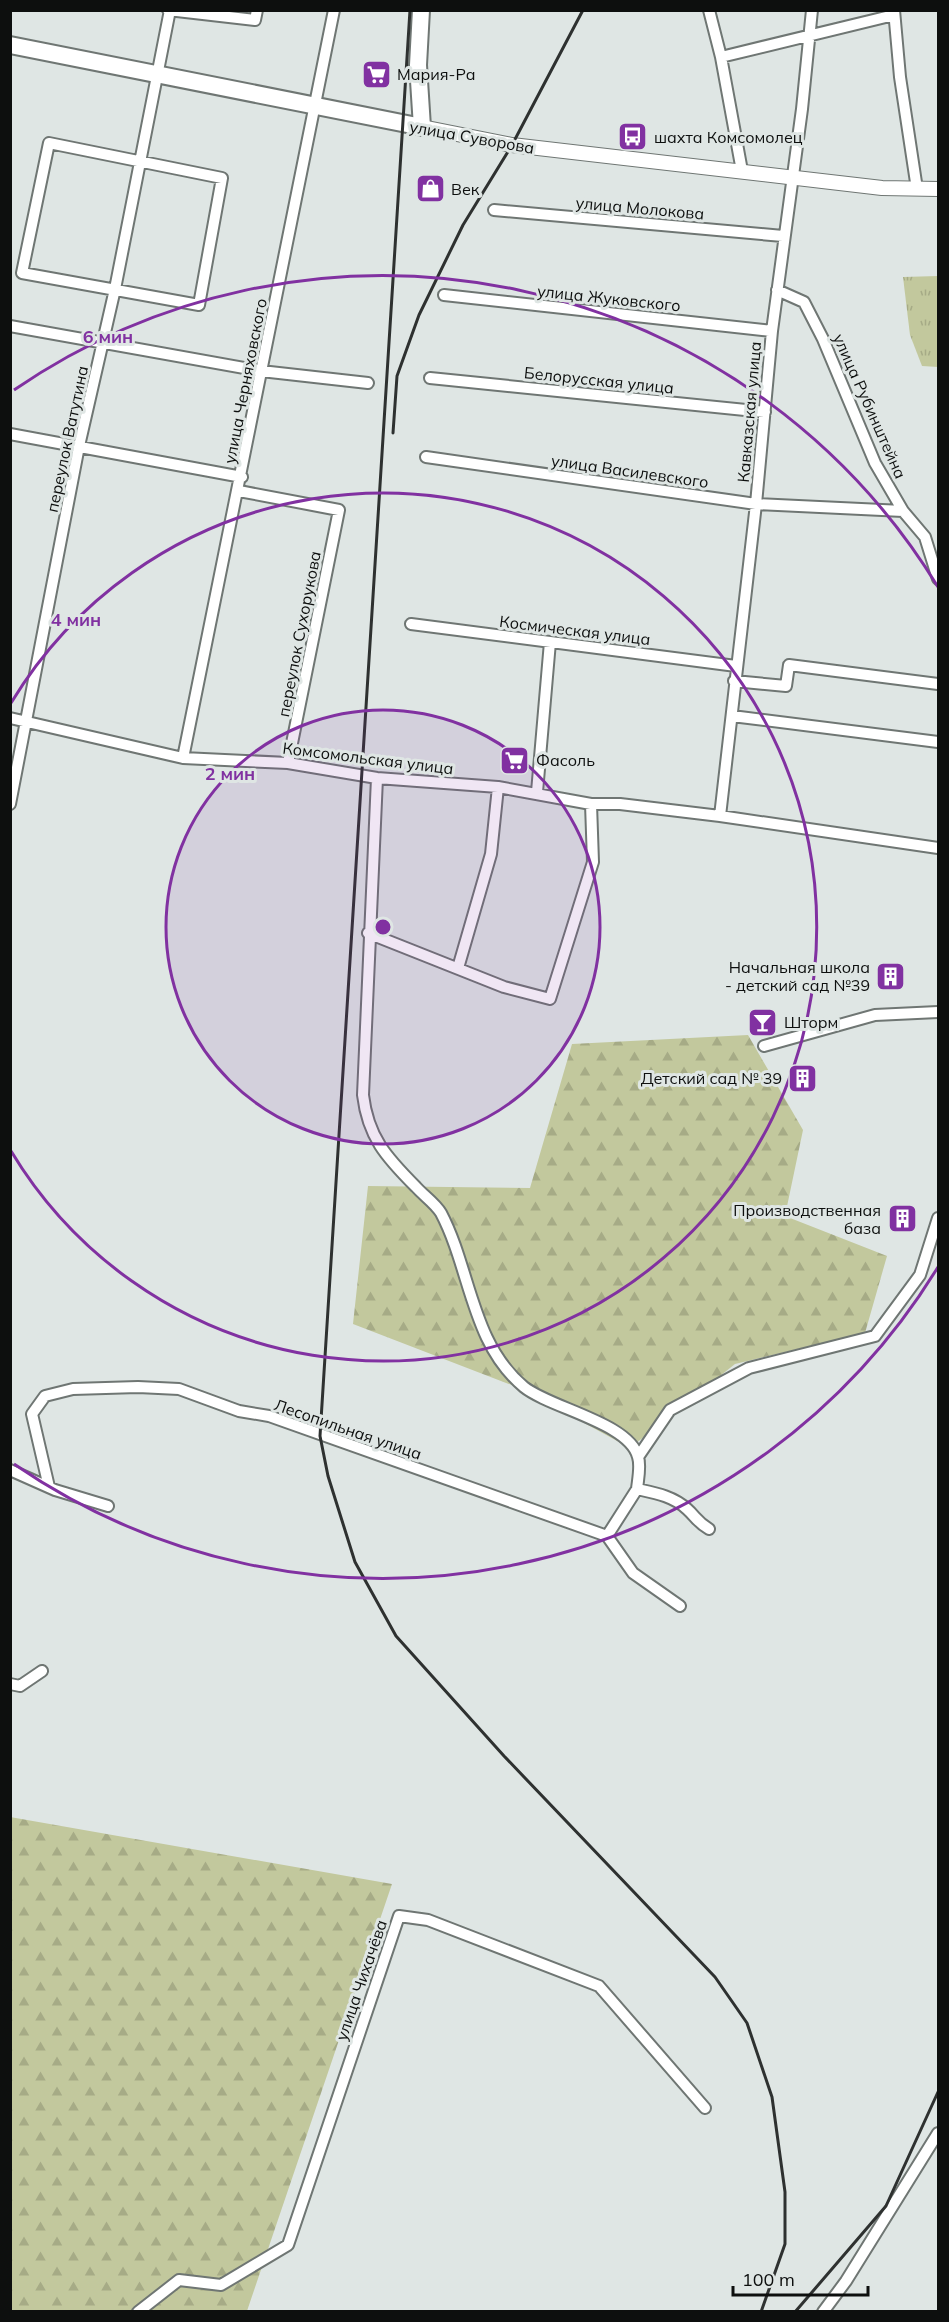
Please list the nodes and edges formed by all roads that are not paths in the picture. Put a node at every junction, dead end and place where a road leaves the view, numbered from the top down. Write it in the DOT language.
graph roads {
  1 [pos="257,10"];
  2 [pos="334,10"];
  3 [pos="421,10"];
  4 [pos="709,10"];
  5 [pos="812,10"];
  6 [pos="169,11"];
  7 [pos="894,13"];
  8 [pos="810,33"];
  9 [pos="10,45"];
  10 [pos="721,57"];
  11 [pos="156,75"];
  12 [pos="313,107"];
  13 [pos="422,128"];
  14 [pos="141,161"];
  15 [pos="742,171"];
  16 [pos="791,178"];
  17 [pos="917,189"];
  18 [pos="939,189"];
  19 [pos="494,210"];
  20 [pos="783,236"];
  21 [pos="115,290"];
  22 [pos="777,290"];
  23 [pos="444,295"];
  24 [pos="10,326"];
  25 [pos="772,331"];
  26 [pos="103,345"];
  27 [pos="261,371"];
  28 [pos="430,378"];
  29 [pos="368,383"];
  30 [pos="765,412"];
  31 [pos="10,435"];
  32 [pos="79,446"];
  33 [pos="426,457"];
  34 [pos="242,477"];
  35 [pos="239,491"];
  36 [pos="756,504"];
  37 [pos="903,511"];
  38 [pos="939,579"];
  39 [pos="411,624"];
  40 [pos="550,642"];
  41 [pos="736,666"];
  42 [pos="734,681"];
  43 [pos="939,684"];
  44 [pos="732,716"];
  45 [pos="10,718"];
  46 [pos="24,721"];
  47 [pos="939,742"];
  48 [pos="183,758"];
  49 [pos="288,763"];
  50 [pos="377,778"];
  51 [pos="498,787"];
  52 [pos="537,792"];
  53 [pos="10,804"];
  54 [pos="591,804"];
  55 [pos="720,816"];
  56 [pos="939,848"];
  57 [pos="368,933"];
  58 [pos="458,968"];
  59 [pos="939,1012"];
  60 [pos="764,1046"];
  61 [pos="939,1218"];
  62 [pos="638,1457"];
  63 [pos="10,1470"];
  64 [pos="49,1487"];
  65 [pos="637,1489"];
  66 [pos="108,1506"];
  67 [pos="709,1529"];
  68 [pos="607,1536"];
  69 [pos="680,1606"];
  70 [pos="42,1671"];
  71 [pos="10,1684"];
  72 [pos="705,2108"];
  73 [pos="939,2133"];
  74 [pos="138,2312"];
  75 [pos="823,2312"];
  1 -- 6 [label="street"];
  2 -- 12 [label="street, улица Черняховского"];
  3 -- 13 [label="main road"];
  4 -- 10 [label="street"];
  5 -- 8 [label="street, Кавказская улица"];
  6 -- 11 [label="street, переулок Ватутина"];
  7 -- 8 [label="street"];
  7 -- 17 [label="street"];
  8 -- 10 [label="street"];
  8 -- 16 [label="street, Кавказская улица"];
  9 -- 11 [label="main road, улица Суворова"];
  10 -- 15 [label="street"];
  11 -- 12 [label="main road, улица Суворова"];
  11 -- 14 [label="street, переулок Ватутина"];
  12 -- 13 [label="main road, улица Суворова"];
  12 -- 27 [label="street, улица Черняховского"];
  13 -- 15 [label="street, улица Суворова"];
  14 -- 21 [label="street, переулок Ватутина"];
  14 -- 21 [label="street"];
  14 -- 21 [label="street"];
  15 -- 16 [label="street, улица Суворова"];
  16 -- 17 [label="street, улица Суворова"];
  16 -- 20 [label="street, Кавказская улица"];
  17 -- 18 [label="street, улица Суворова"];
  19 -- 20 [label="street, улица Молокова"];
  20 -- 22 [label="street, Кавказская улица"];
  21 -- 26 [label="street, переулок Ватутина"];
  22 -- 25 [label="street, Кавказская улица"];
  22 -- 37 [label="street, улица Рубинштейна"];
  23 -- 25 [label="street, улица Жуковского"];
  24 -- 26 [label="street"];
  25 -- 30 [label="street, Кавказская улица"];
  26 -- 27 [label="street"];
  26 -- 32 [label="street, переулок Ватутина"];
  27 -- 29 [label="street"];
  27 -- 34 [label="street, улица Черняховского"];
  28 -- 30 [label="street, Белорусская улица"];
  30 -- 36 [label="street, Кавказская улица"];
  31 -- 32 [label="street"];
  32 -- 34 [label="street"];
  32 -- 46 [label="street, переулок Ватутина"];
  33 -- 36 [label="street, улица Василевского"];
  34 -- 35 [label="street, улица Черняховского"];
  35 -- 48 [label="street, улица Черняховского"];
  35 -- 49 [label="street, переулок Сухорукова"];
  36 -- 37 [label="street, улица Василевского"];
  36 -- 41 [label="street, Кавказская улица"];
  37 -- 38 [label="street, улица Рубинштейна"];
  39 -- 40 [label="street, Космическая улица"];
  40 -- 41 [label="street, Космическая улица"];
  40 -- 52 [label="street"];
  41 -- 42 [label="street, Кавказская улица"];
  42 -- 43 [label="street"];
  42 -- 44 [label="street, Кавказская улица"];
  44 -- 47 [label="street"];
  44 -- 55 [label="street, Кавказская улица"];
  45 -- 46 [label="street, Комсомольская улица"];
  46 -- 48 [label="street, Комсомольская улица"];
  46 -- 53 [label="street, переулок Ватутина"];
  48 -- 49 [label="street, Комсомольская улица"];
  49 -- 50 [label="street, Комсомольская улица"];
  50 -- 51 [label="street, Комсомольская улица"];
  50 -- 57 [label="street"];
  51 -- 52 [label="street, Комсомольская улица"];
  51 -- 58 [label="street"];
  52 -- 54 [label="street, Комсомольская улица"];
  54 -- 55 [label="street, Комсомольская улица"];
  54 -- 58 [label="street"];
  55 -- 56 [label="street, Комсомольская улица"];
  57 -- 58 [label="street"];
  57 -- 62 [label="street"];
  59 -- 60 [label="street"];
  61 -- 62 [label="street"];
  62 -- 65 [label="street"];
  63 -- 64 [label="street"];
  64 -- 66 [label="street"];
  64 -- 68 [label="street, Лесопильная улица"];
  65 -- 67 [label="street"];
  65 -- 68 [label="street"];
  68 -- 69 [label="street"];
  70 -- 71 [label="street"];
  72 -- 74 [label="street, улица Чихачёва"];
  73 -- 75 [label="street"];
}
